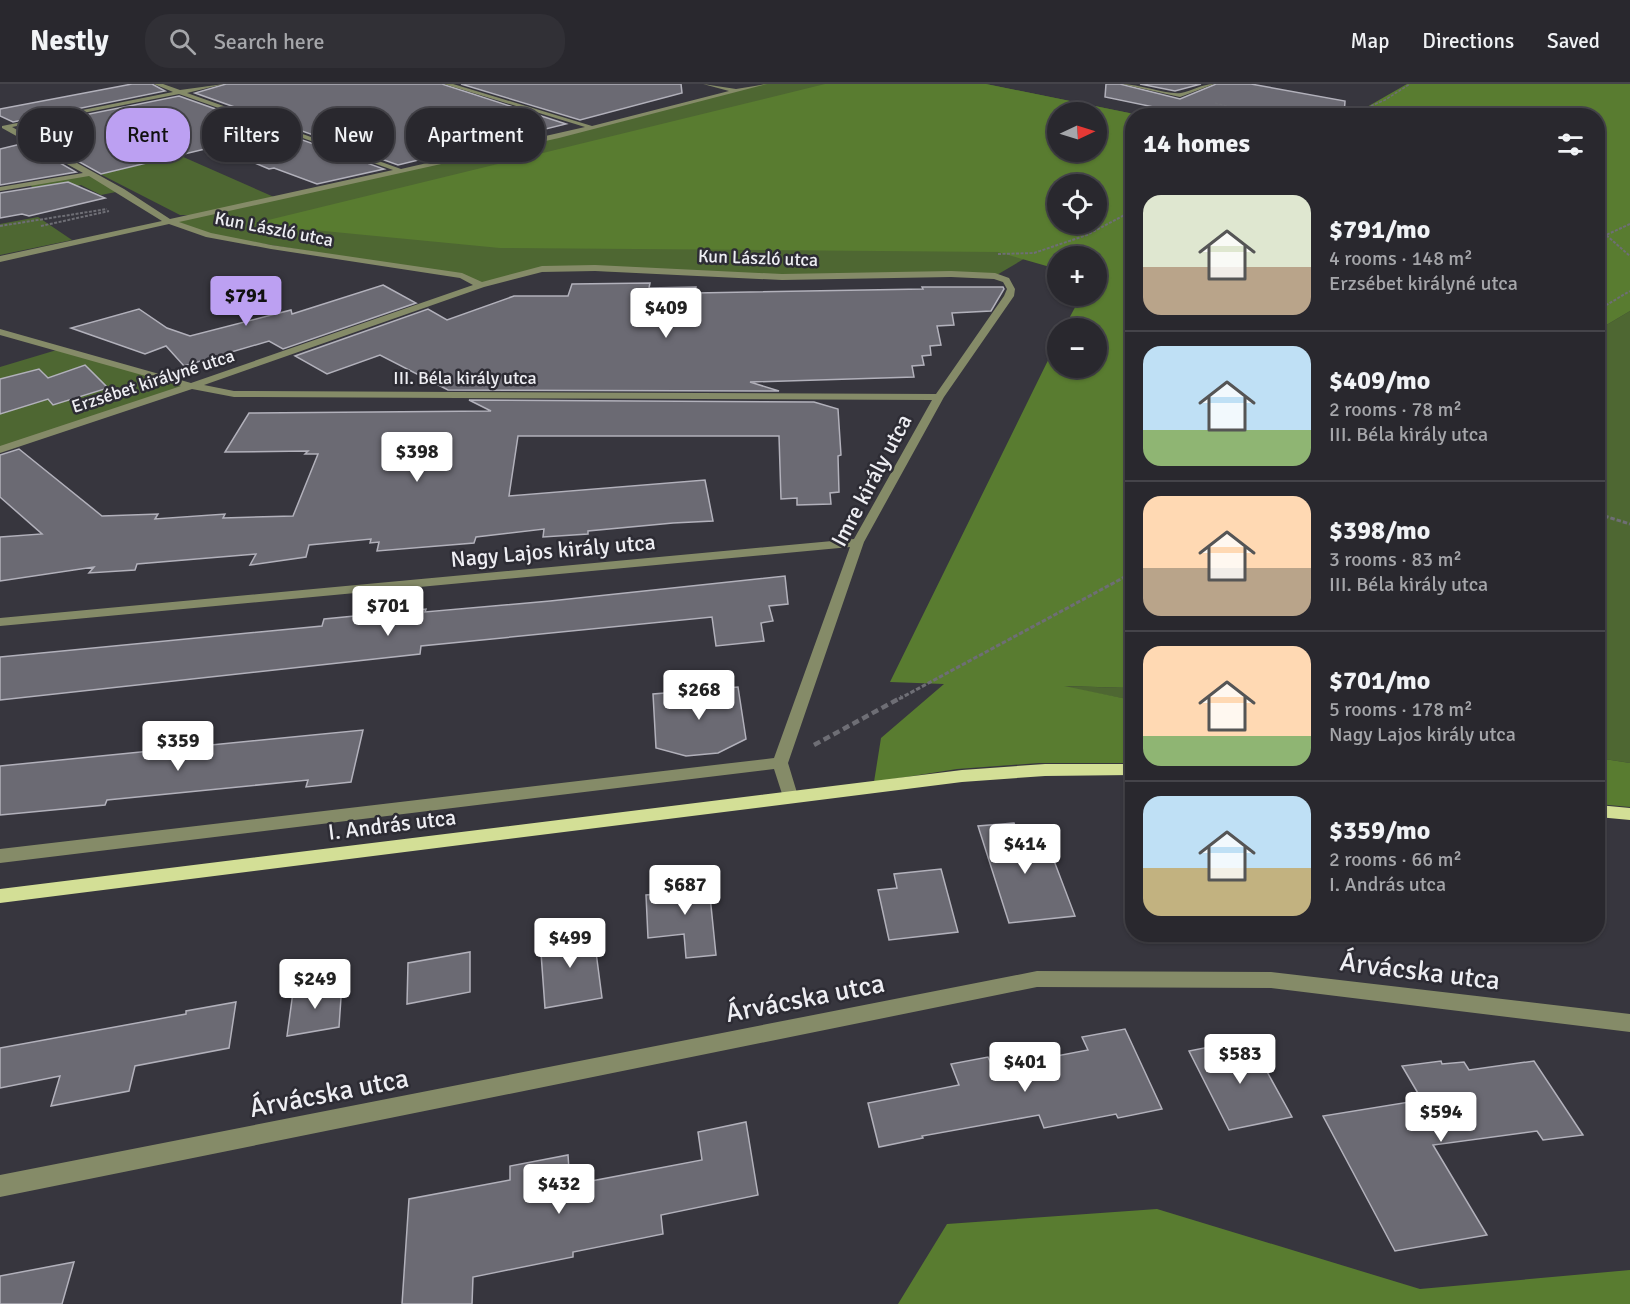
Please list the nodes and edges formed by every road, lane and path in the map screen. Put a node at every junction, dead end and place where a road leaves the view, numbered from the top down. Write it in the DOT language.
graph roads {
  1 [pos="158,84"];
  2 [pos="221,84"];
  3 [pos="447,84"];
  4 [pos="706,84"];
  5 [pos="764,84"];
  6 [pos="1125,84"];
  7 [pos="1210,84"];
  8 [pos="1410,84"];
  9 [pos="736,91"];
  10 [pos="179,92"];
  11 [pos="1180,95"];
  12 [pos="1234,108"];
  13 [pos="1366,108"];
  14 [pos="3,127"];
  15 [pos="592,128"];
  16 [pos="398,170"];
  17 [pos="88,174"];
  18 [pos="0,189"];
  19 [pos="1125,215"];
  20 [pos="168,221"];
  21 [pos="1630,224"];
  22 [pos="0,226"];
  23 [pos="38,227"];
  24 [pos="1606,235"];
  25 [pos="998,254"];
  26 [pos="1630,256"];
  27 [pos="0,259"];
  28 [pos="520,274"];
  29 [pos="995,276"];
  30 [pos="481,285"];
  31 [pos="1630,291"];
  32 [pos="1605,306"];
  33 [pos="0,332"];
  34 [pos="191,386"];
  35 [pos="939,398"];
  36 [pos="0,450"];
  37 [pos="1605,516"];
  38 [pos="1630,524"];
  39 [pos="858,542"];
  40 [pos="1125,577"];
  41 [pos="0,622"];
  42 [pos="780,763"];
  43 [pos="1125,770"];
  44 [pos="790,796"];
  45 [pos="1605,812"];
  46 [pos="1630,814"];
  47 [pos="0,856"];
  48 [pos="0,896"];
  49 [pos="1630,1023"];
  50 [pos="0,1186"];
  1 -- 10 [label="street"];
  2 -- 10 [label="street"];
  3 -- 15 [label="street"];
  4 -- 9 [label="street"];
  5 -- 9 [label="street"];
  6 -- 11 [label="street"];
  7 -- 11 [label="street"];
  8 -- 13 [label="path"];
  9 -- 15 [label="street"];
  10 -- 14 [label="street"];
  10 -- 16 [label="street"];
  11 -- 12 [label="path"];
  14 -- 17 [label="street"];
  15 -- 16 [label="street"];
  16 -- 20 [label="street"];
  17 -- 18 [label="street"];
  17 -- 20 [label="street"];
  19 -- 25 [label="path"];
  20 -- 27 [label="street"];
  20 -- 30 [label="street, Kun László utca"];
  21 -- 24 [label="path"];
  22 -- 23 [label="path"];
  24 -- 26 [label="path"];
  28 -- 29 [label="street, Kun László utca"];
  28 -- 30 [label="street, Erzsébet királyné utca"];
  29 -- 35 [label="street, Imre király utca"];
  30 -- 34 [label="street, Erzsébet királyné utca"];
  31 -- 32 [label="path"];
  33 -- 34 [label="street, III. Béla király utca"];
  34 -- 35 [label="street, III. Béla király utca"];
  34 -- 36 [label="street, Erzsébet királyné utca"];
  35 -- 39 [label="street, Imre király utca"];
  37 -- 38 [label="path"];
  39 -- 41 [label="street, Nagy Lajos király utca"];
  39 -- 42 [label="street, Imre király utca"];
  40 -- 42 [label="path"];
  42 -- 44 [label="street"];
  42 -- 47 [label="street, I. András utca"];
  43 -- 44 [label="main road, I. András utca"];
  44 -- 48 [label="main road, I. András utca"];
  45 -- 46 [label="main road"];
  49 -- 50 [label="street, Árvácska utca"];
}
